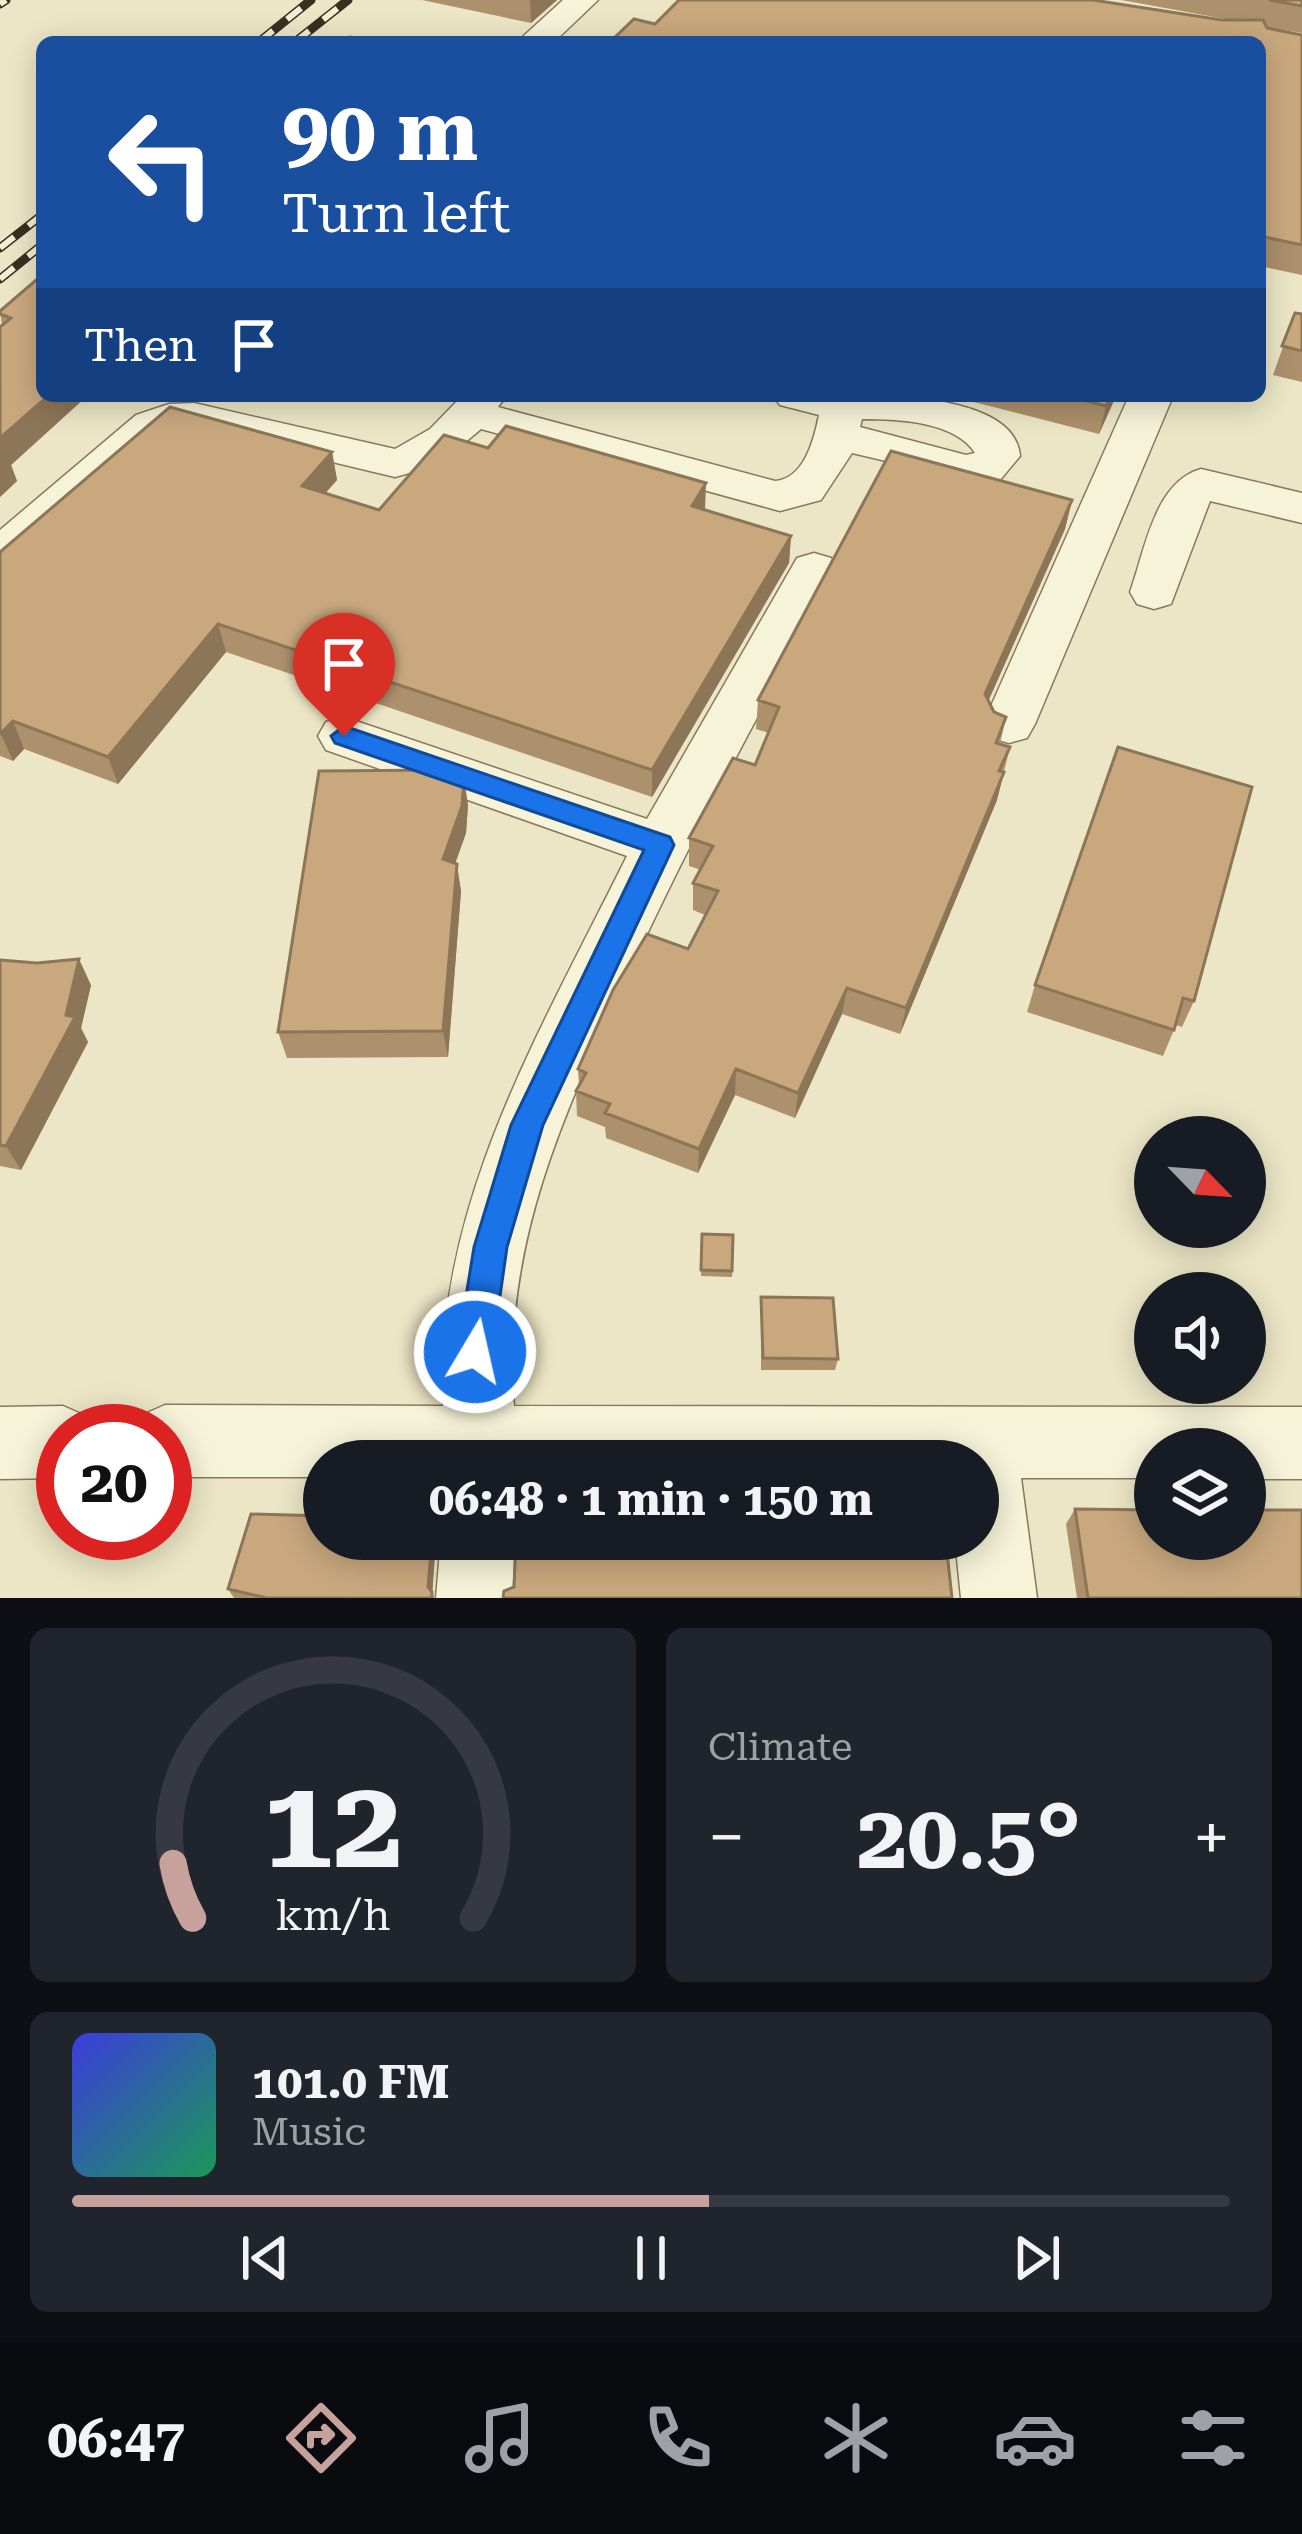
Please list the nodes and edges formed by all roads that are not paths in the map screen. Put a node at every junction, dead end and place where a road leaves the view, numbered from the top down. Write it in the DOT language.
graph roads {
  1 [pos="582,0"];
  2 [pos="541,36"];
  3 [pos="132,402"];
  4 [pos="806,402"];
  5 [pos="1148,402"];
  6 [pos="478,404"];
  7 [pos="1302,508"];
  8 [pos="0,521"];
  9 [pos="0,556"];
  10 [pos="814,569"];
  11 [pos="1154,592"];
  12 [pos="1009,724"];
  13 [pos="344,736"];
  14 [pos="660,845"];
  15 [pos="482,1440"];
  16 [pos="36,1442"];
  17 [pos="0,1443"];
  18 [pos="192,1443"];
  19 [pos="1302,1443"];
  20 [pos="303,1445"];
  21 [pos="999,1446"];
  22 [pos="477,1560"];
  23 [pos="994,1560"];
  24 [pos="474,1598"];
  25 [pos="999,1598"];
  1 -- 2 [label="street"];
  3 -- 8 [label="street"];
  4 -- 6 [label="street"];
  5 -- 12 [label="street"];
  6 -- 9 [label="street"];
  7 -- 11 [label="street"];
  10 -- 14 [label="street"];
  13 -- 14 [label="street"];
  14 -- 15 [label="street"];
  16 -- 17 [label="street"];
  18 -- 20 [label="street"];
  19 -- 21 [label="street"];
  22 -- 24 [label="street"];
  23 -- 25 [label="street"];
}
